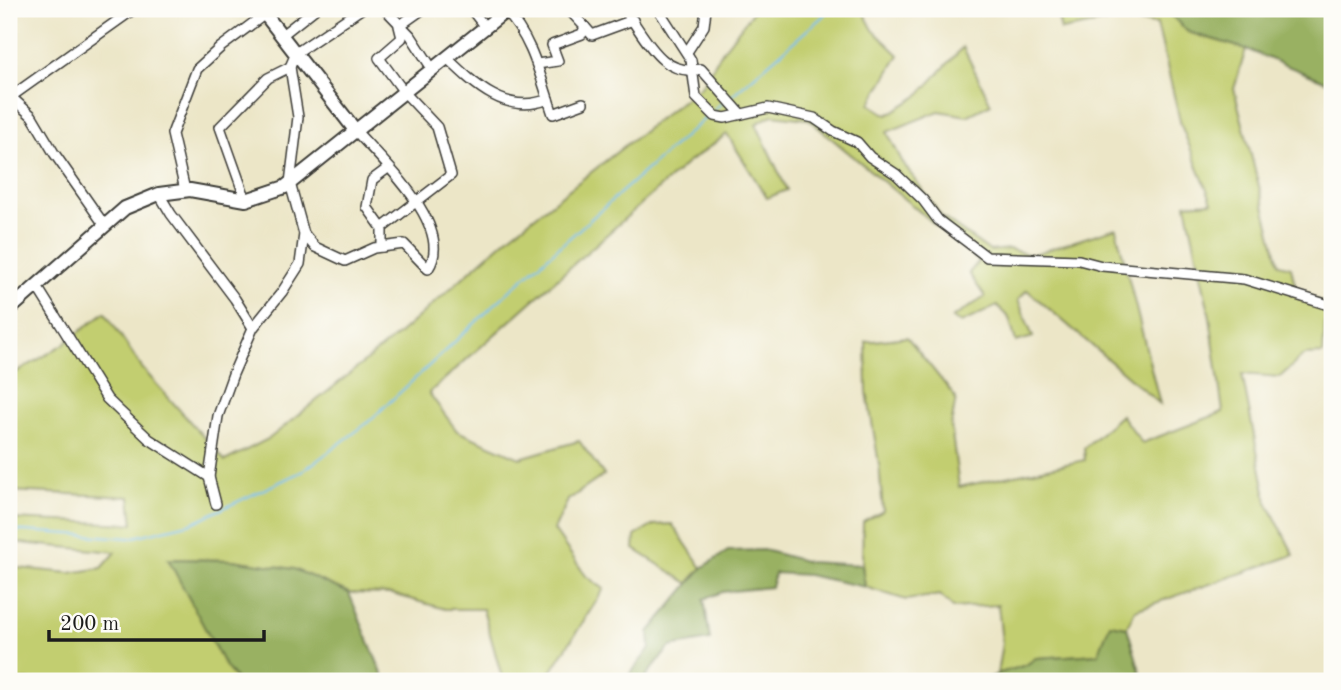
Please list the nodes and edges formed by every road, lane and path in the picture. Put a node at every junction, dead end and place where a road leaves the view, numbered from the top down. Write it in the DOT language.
graph roads {
  1 [pos="315,9"];
  2 [pos="361,9"];
  3 [pos="385,9"];
  4 [pos="424,9"];
  5 [pos="471,9"];
  6 [pos="568,9"];
  7 [pos="624,9"];
  8 [pos="658,9"];
  9 [pos="706,9"];
  10 [pos="129,10"];
  11 [pos="266,10"];
  12 [pos="507,10"];
  13 [pos="634,20"];
  14 [pos="399,26"];
  15 [pos="485,27"];
  16 [pos="585,27"];
  17 [pos="282,35"];
  18 [pos="687,52"];
  19 [pos="296,53"];
  20 [pos="447,58"];
  21 [pos="537,64"];
  22 [pos="290,67"];
  23 [pos="433,70"];
  24 [pos="692,71"];
  25 [pos="404,92"];
  26 [pos="9,96"];
  27 [pos="548,99"];
  28 [pos="583,103"];
  29 [pos="741,114"];
  30 [pos="355,130"];
  31 [pos="388,168"];
  32 [pos="290,183"];
  33 [pos="185,190"];
  34 [pos="159,194"];
  35 [pos="246,200"];
  36 [pos="417,201"];
  37 [pos="105,226"];
  38 [pos="382,228"];
  39 [pos="304,233"];
  40 [pos="382,247"];
  41 [pos="36,285"];
  42 [pos="1332,306"];
  43 [pos="9,310"];
  44 [pos="253,328"];
  45 [pos="209,477"];
  46 [pos="216,504"];
  1 -- 17 [label="street"];
  2 -- 19 [label="street"];
  3 -- 14 [label="street"];
  4 -- 14 [label="street"];
  5 -- 15 [label="street"];
  6 -- 16 [label="street"];
  7 -- 13 [label="street"];
  8 -- 18 [label="street"];
  9 -- 18 [label="street"];
  10 -- 26 [label="street"];
  11 -- 17 [label="main road"];
  11 -- 33 [label="street"];
  12 -- 15 [label="main road"];
  12 -- 21 [label="street"];
  13 -- 16 [label="street"];
  13 -- 24 [label="street"];
  14 -- 23 [label="street"];
  14 -- 25 [label="street"];
  15 -- 20 [label="main road"];
  16 -- 21 [label="street"];
  17 -- 19 [label="main road"];
  18 -- 24 [label="street"];
  19 -- 22 [label="street"];
  19 -- 30 [label="main road"];
  20 -- 23 [label="main road"];
  20 -- 27 [label="street"];
  21 -- 27 [label="street"];
  22 -- 32 [label="street"];
  22 -- 35 [label="street"];
  23 -- 25 [label="main road"];
  24 -- 29 [label="street"];
  24 -- 29 [label="street"];
  25 -- 30 [label="main road"];
  25 -- 36 [label="street"];
  26 -- 37 [label="street"];
  27 -- 28 [label="street"];
  29 -- 42 [label="street"];
  30 -- 31 [label="street"];
  30 -- 32 [label="main road"];
  31 -- 36 [label="street"];
  31 -- 38 [label="street"];
  32 -- 35 [label="main road"];
  32 -- 39 [label="street"];
  33 -- 34 [label="main road"];
  33 -- 35 [label="main road"];
  34 -- 37 [label="main road"];
  34 -- 44 [label="street"];
  36 -- 38 [label="street"];
  36 -- 40 [label="street"];
  37 -- 41 [label="main road"];
  38 -- 40 [label="street"];
  39 -- 40 [label="street"];
  39 -- 44 [label="street"];
  41 -- 43 [label="main road"];
  41 -- 45 [label="street"];
  44 -- 45 [label="street"];
  45 -- 46 [label="street"];
}
